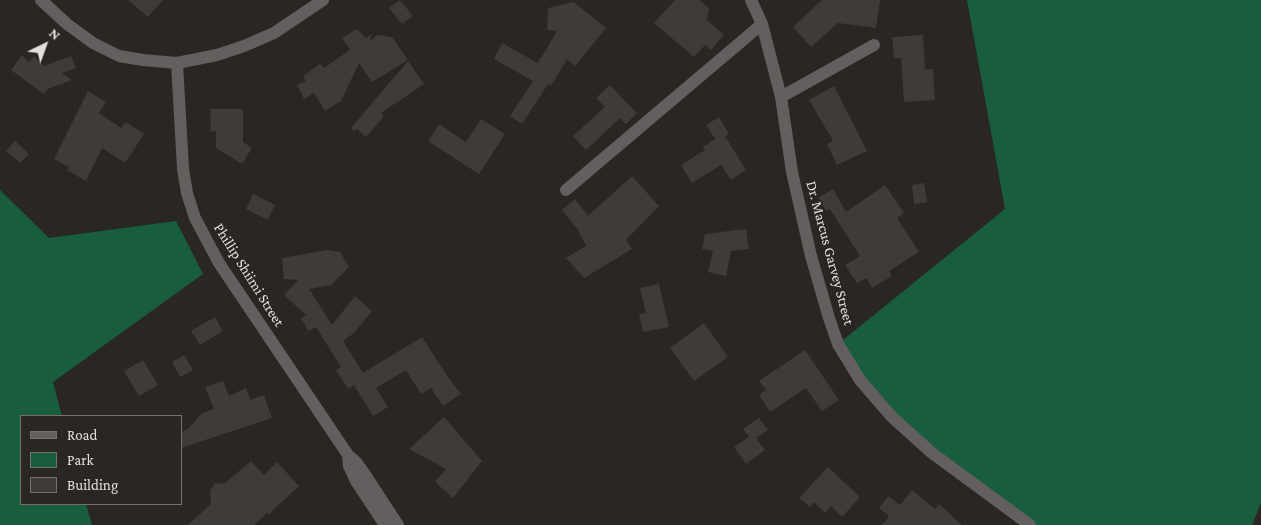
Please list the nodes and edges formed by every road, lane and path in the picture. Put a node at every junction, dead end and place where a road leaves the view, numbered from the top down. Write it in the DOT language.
graph roads {
  1 [pos="41,0"];
  2 [pos="323,0"];
  3 [pos="751,0"];
  4 [pos="762,24"];
  5 [pos="874,45"];
  6 [pos="177,63"];
  7 [pos="781,97"];
  8 [pos="566,190"];
  9 [pos="348,455"];
  10 [pos="385,525"];
  11 [pos="398,525"];
  12 [pos="1030,525"];
  1 -- 6 [label="street"];
  2 -- 6 [label="street"];
  3 -- 4 [label="street, Dr. Marcus Garvey Street"];
  4 -- 7 [label="street, Dr. Marcus Garvey Street"];
  4 -- 8 [label="street"];
  5 -- 7 [label="street"];
  6 -- 9 [label="street, Phillip Shiimi Street"];
  7 -- 12 [label="street, Dr. Marcus Garvey Street"];
  9 -- 10 [label="street, Phillip Shiimi Street"];
  9 -- 11 [label="street, Phillip Shiimi Street"];
}
